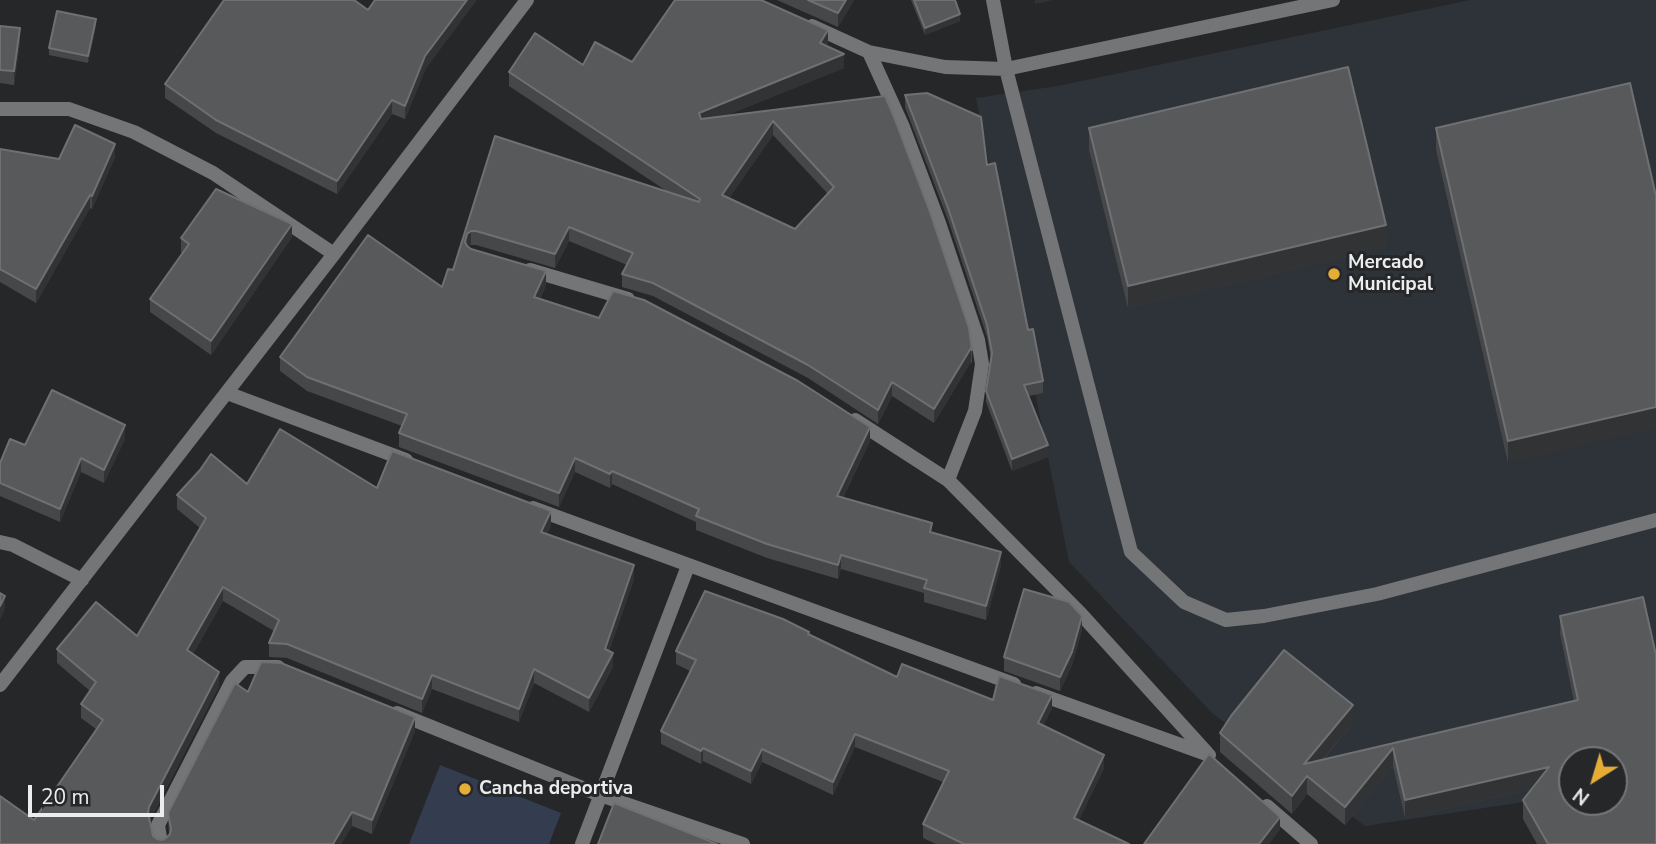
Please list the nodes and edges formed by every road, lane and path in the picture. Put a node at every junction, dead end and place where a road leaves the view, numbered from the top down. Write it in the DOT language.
graph roads {
  1 [pos="527,0"];
  2 [pos="993,0"];
  3 [pos="1333,0"];
  4 [pos="799,21"];
  5 [pos="869,52"];
  6 [pos="1006,69"];
  7 [pos="0,109"];
  8 [pos="334,254"];
  9 [pos="514,266"];
  10 [pos="648,305"];
  11 [pos="227,393"];
  12 [pos="848,416"];
  13 [pos="419,465"];
  14 [pos="948,480"];
  15 [pos="521,503"];
  16 [pos="1656,520"];
  17 [pos="0,542"];
  18 [pos="688,566"];
  19 [pos="82,580"];
  20 [pos="296,672"];
  21 [pos="0,685"];
  22 [pos="384,708"];
  23 [pos="600,795"];
  24 [pos="1260,800"];
  25 [pos="161,844"];
  26 [pos="582,844"];
  27 [pos="743,844"];
  28 [pos="1311,844"];
  1 -- 8 [label="street"];
  2 -- 6 [label="street"];
  3 -- 6 [label="street"];
  4 -- 5 [label="street"];
  5 -- 6 [label="street"];
  5 -- 14 [label="street"];
  6 -- 16 [label="street"];
  7 -- 8 [label="street"];
  8 -- 11 [label="street"];
  9 -- 10 [label="street"];
  11 -- 13 [label="street"];
  11 -- 19 [label="street"];
  12 -- 14 [label="street"];
  14 -- 18 [label="street"];
  15 -- 18 [label="street"];
  17 -- 19 [label="street"];
  18 -- 23 [label="street"];
  19 -- 21 [label="street"];
  20 -- 25 [label="street"];
  22 -- 23 [label="street"];
  23 -- 26 [label="street"];
  23 -- 27 [label="street"];
  24 -- 28 [label="street"];
}
